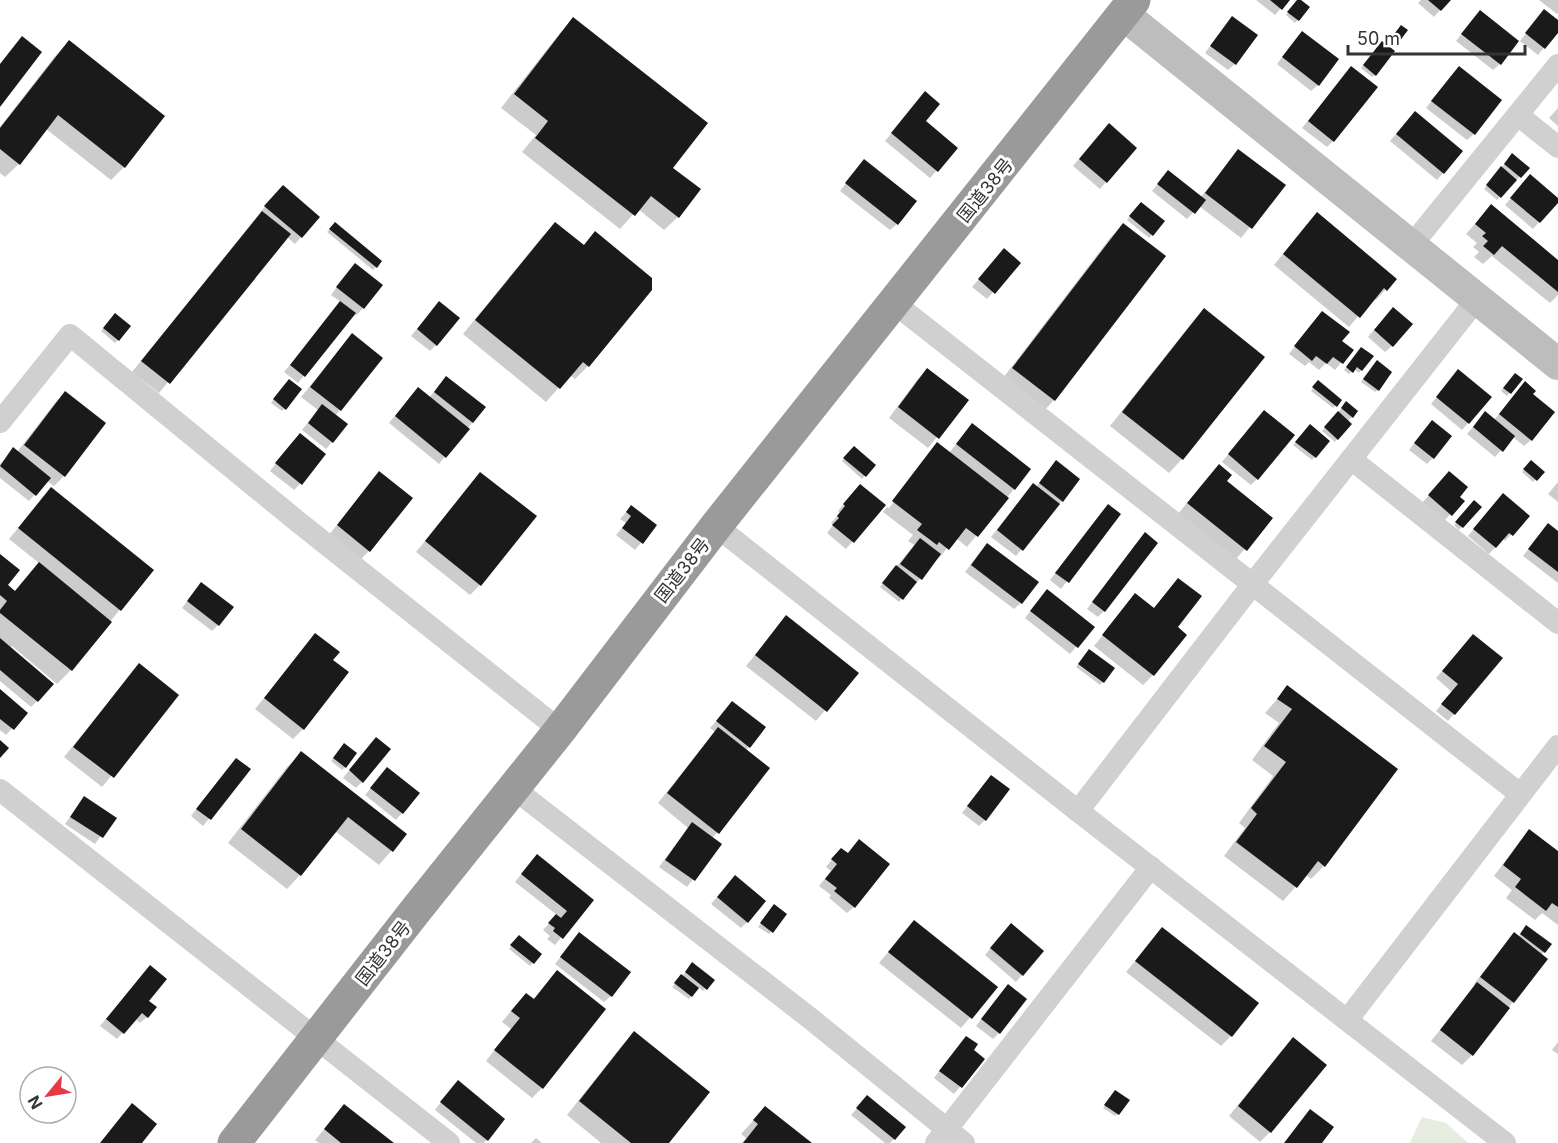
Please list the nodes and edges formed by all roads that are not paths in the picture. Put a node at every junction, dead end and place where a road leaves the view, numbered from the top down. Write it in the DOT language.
graph roads {
  1 [pos="1129,7"];
  2 [pos="1558,65"];
  3 [pos="1518,115"];
  4 [pos="1558,147"];
  5 [pos="1411,246"];
  6 [pos="1477,299"];
  7 [pos="894,303"];
  8 [pos="1558,364"];
  9 [pos="0,423"];
  10 [pos="1351,459"];
  11 [pos="716,526"];
  12 [pos="1252,585"];
  13 [pos="1558,623"];
  14 [pos="560,730"];
  15 [pos="1558,746"];
  16 [pos="513,788"];
  17 [pos="0,790"];
  18 [pos="1520,794"];
  19 [pos="1078,812"];
  20 [pos="1151,867"];
  21 [pos="1348,1019"];
  22 [pos="316,1039"];
  23 [pos="949,1138"];
  24 [pos="234,1143"];
  25 [pos="449,1143"];
  26 [pos="1505,1143"];
  1 -- 5 [label="street"];
  1 -- 7 [label="highway, 国道38号"];
  2 -- 3 [label="street"];
  3 -- 4 [label="street"];
  3 -- 5 [label="street"];
  5 -- 6 [label="street"];
  6 -- 8 [label="street"];
  6 -- 10 [label="street"];
  7 -- 11 [label="highway, 国道38号"];
  7 -- 12 [label="street"];
  9 -- 14 [label="street"];
  10 -- 12 [label="street"];
  10 -- 13 [label="street"];
  11 -- 14 [label="highway, 国道38号"];
  11 -- 19 [label="street"];
  12 -- 18 [label="street"];
  12 -- 19 [label="street"];
  14 -- 16 [label="highway, 国道38号"];
  15 -- 18 [label="street"];
  16 -- 22 [label="highway, 国道38号"];
  16 -- 23 [label="street"];
  17 -- 22 [label="street"];
  18 -- 21 [label="street"];
  19 -- 20 [label="street"];
  20 -- 21 [label="street"];
  20 -- 23 [label="street"];
  21 -- 26 [label="street"];
  22 -- 24 [label="highway, 国道38号"];
  22 -- 25 [label="street"];
}
